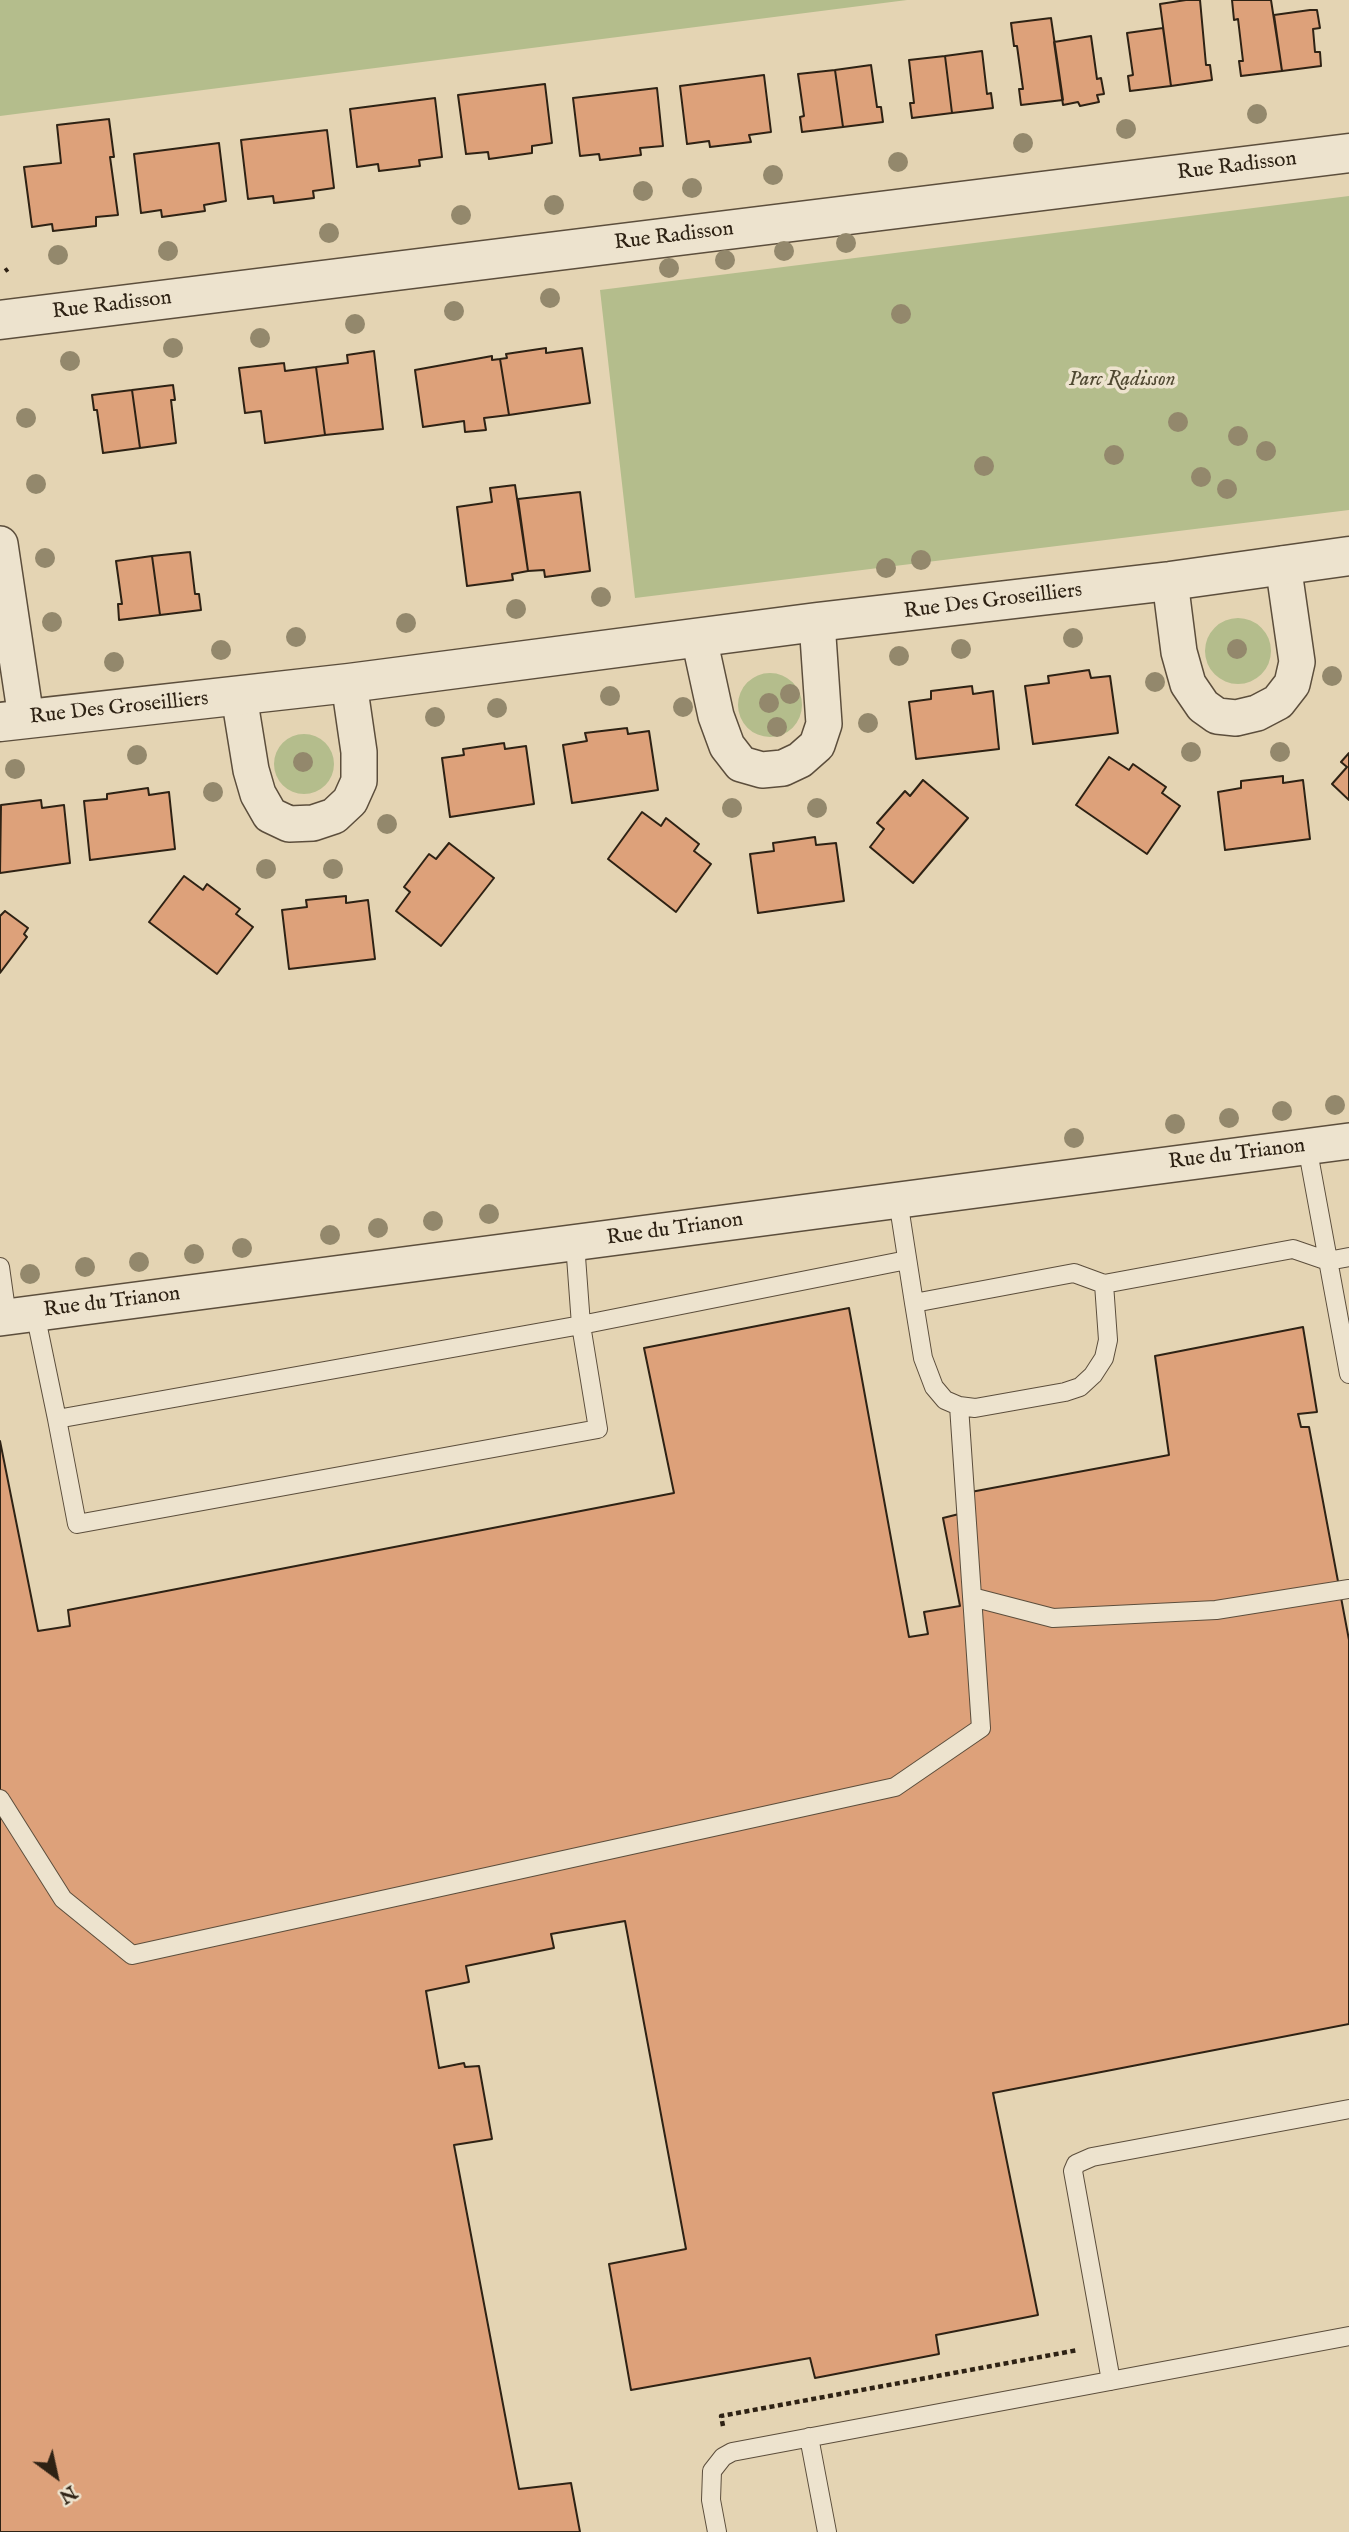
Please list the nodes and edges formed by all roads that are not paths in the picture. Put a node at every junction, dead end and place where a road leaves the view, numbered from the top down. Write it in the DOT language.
graph roads {
  1 [pos="1349,153"];
  2 [pos="0,320"];
  3 [pos="0,544"];
  4 [pos="1349,556"];
  5 [pos="1283,564"];
  6 [pos="1170,581"];
  7 [pos="817,622"];
  8 [pos="699,638"];
  9 [pos="349,683"];
  10 [pos="239,696"];
  11 [pos="13,720"];
  12 [pos="1349,1141"];
  13 [pos="1307,1146"];
  14 [pos="898,1200"];
  15 [pos="575,1243"];
  16 [pos="1349,1257"];
  17 [pos="907,1260"];
  18 [pos="1328,1261"];
  19 [pos="0,1267"];
  20 [pos="1104,1283"];
  21 [pos="914,1303"];
  22 [pos="14,1316"];
  23 [pos="581,1325"];
  24 [pos="1349,1374"];
  25 [pos="959,1406"];
  26 [pos="57,1419"];
  27 [pos="1349,1589"];
  28 [pos="972,1597"];
  29 [pos="0,1799"];
  30 [pos="1349,2109"];
  31 [pos="1349,2336"];
  32 [pos="1111,2381"];
  33 [pos="809,2437"];
  34 [pos="717,2532"];
  35 [pos="827,2532"];
  1 -- 2 [label="street, Rue Radisson"];
  3 -- 11 [label="street"];
  4 -- 5 [label="street, Rue Des Groseilliers"];
  5 -- 6 [label="street, Rue Des Groseilliers"];
  5 -- 6 [label="street"];
  6 -- 7 [label="street, Rue Des Groseilliers"];
  7 -- 8 [label="street, Rue Des Groseilliers"];
  7 -- 8 [label="street"];
  8 -- 9 [label="street, Rue Des Groseilliers"];
  9 -- 10 [label="street, Rue Des Groseilliers"];
  9 -- 10 [label="street, Rue Des Groseilliers"];
  10 -- 11 [label="street, Rue Des Groseilliers"];
  12 -- 13 [label="street, Rue du Trianon"];
  13 -- 14 [label="street, Rue du Trianon"];
  13 -- 18 [label="lane"];
  14 -- 15 [label="street, Rue du Trianon"];
  14 -- 17 [label="lane"];
  15 -- 22 [label="street, Rue du Trianon"];
  15 -- 23 [label="lane"];
  16 -- 18 [label="lane"];
  17 -- 21 [label="lane"];
  17 -- 23 [label="lane"];
  18 -- 20 [label="lane"];
  18 -- 24 [label="lane"];
  19 -- 22 [label="lane"];
  20 -- 21 [label="lane"];
  20 -- 25 [label="lane"];
  21 -- 25 [label="lane"];
  22 -- 26 [label="lane"];
  23 -- 26 [label="lane"];
  23 -- 26 [label="lane"];
  25 -- 28 [label="lane"];
  27 -- 28 [label="lane"];
  28 -- 29 [label="lane"];
  30 -- 32 [label="lane"];
  31 -- 32 [label="lane"];
  32 -- 33 [label="lane"];
  33 -- 34 [label="lane"];
  33 -- 35 [label="lane"];
}
